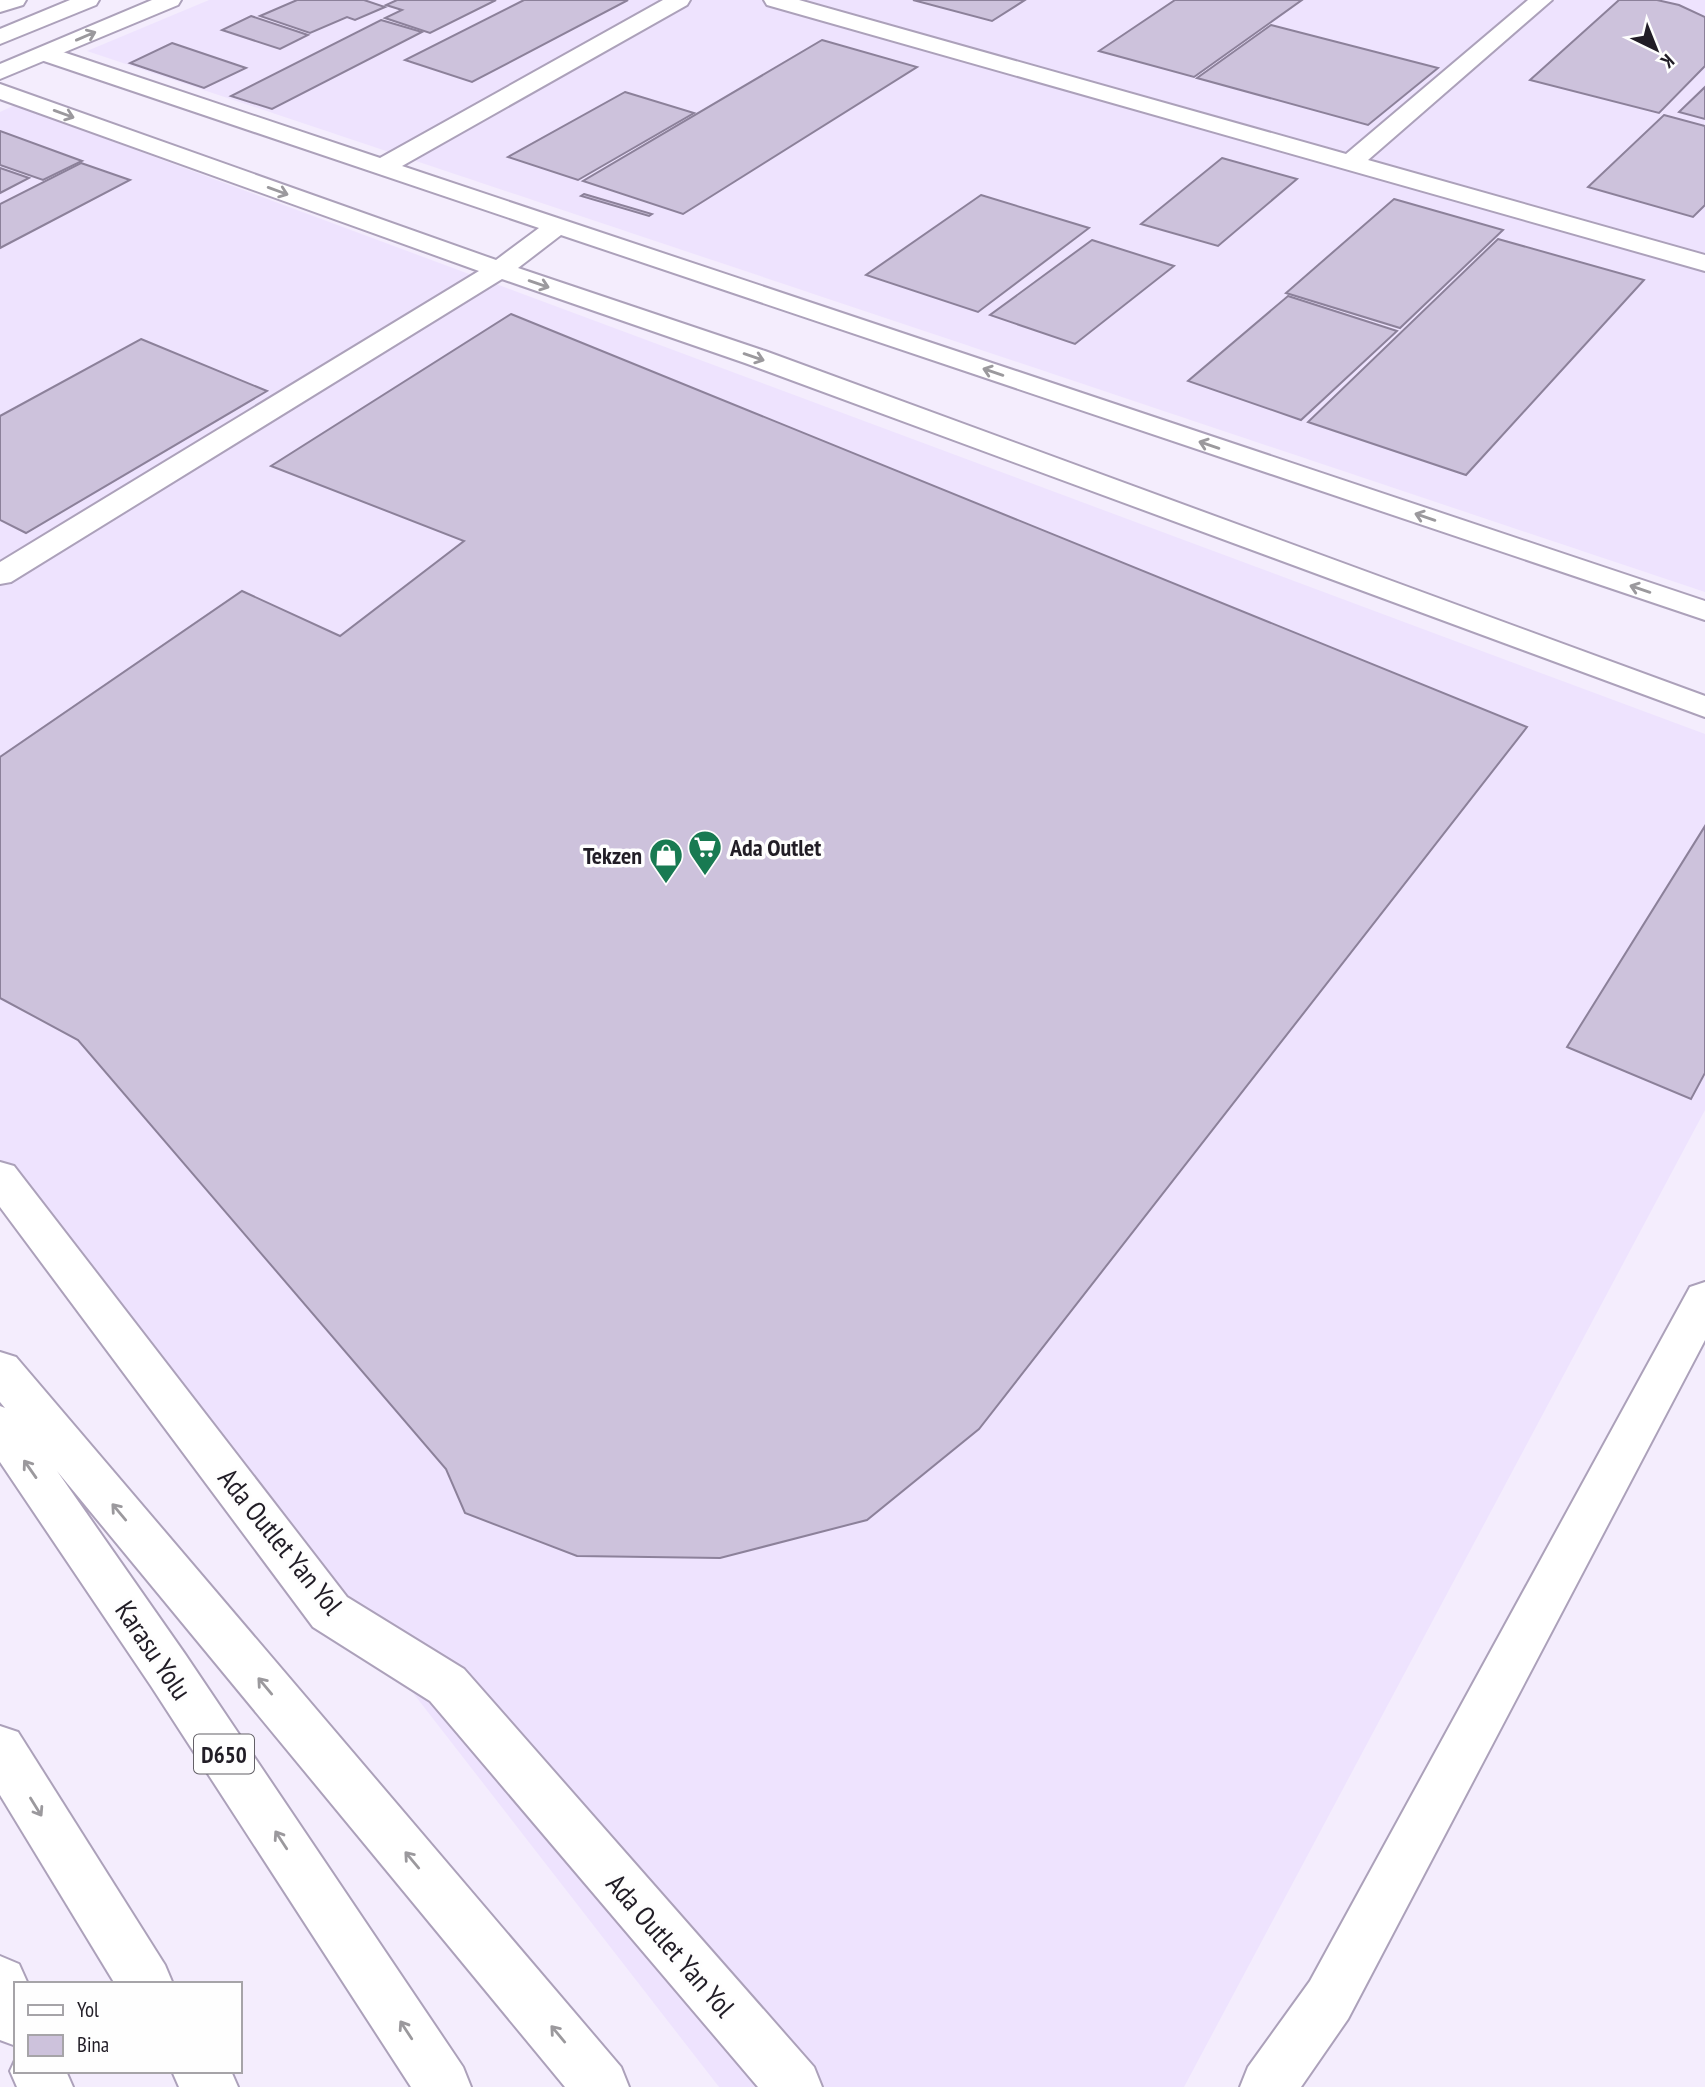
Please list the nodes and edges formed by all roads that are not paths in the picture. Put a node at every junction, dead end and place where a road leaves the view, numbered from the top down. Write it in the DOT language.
graph roads {
  1 [pos="15,0"];
  2 [pos="89,0"];
  3 [pos="112,0"];
  4 [pos="170,0"];
  5 [pos="679,0"];
  6 [pos="775,0"];
  7 [pos="1541,0"];
  8 [pos="0,6"];
  9 [pos="0,37"];
  10 [pos="0,49"];
  11 [pos="46,54"];
  12 [pos="0,72"];
  13 [pos="0,91"];
  14 [pos="1350,163"];
  15 [pos="382,167"];
  16 [pos="558,226"];
  17 [pos="1705,263"];
  18 [pos="499,270"];
  19 [pos="0,575"];
  20 [pos="1705,611"];
  21 [pos="1705,707"];
  22 [pos="0,1177"];
  23 [pos="1705,1299"];
  24 [pos="0,1370"];
  25 [pos="0,1425"];
  26 [pos="0,1749"];
  27 [pos="145,1982"];
  28 [pos="0,1983"];
  29 [pos="14,2014"];
  30 [pos="443,2087"];
  31 [pos="601,2087"];
  32 [pos="794,2087"];
  33 [pos="1268,2087"];
  1 -- 8 [label="main road"];
  2 -- 9 [label="main road"];
  3 -- 10 [label="main road"];
  11 -- 4 [label="main road, one-way"];
  5 -- 15 [label="main road"];
  6 -- 14 [label="main road"];
  7 -- 14 [label="main road"];
  11 -- 12 [label="main road"];
  11 -- 15 [label="main road"];
  13 -- 18 [label="main road, one-way"];
  14 -- 17 [label="main road"];
  15 -- 16 [label="main road"];
  16 -- 18 [label="main road"];
  20 -- 16 [label="main road, one-way"];
  18 -- 19 [label="main road"];
  18 -- 21 [label="main road, one-way"];
  22 -- 32 [label="main road, Ada Outlet Yan Yol"];
  23 -- 33 [label="main road"];
  31 -- 24 [label="main road, one-way"];
  30 -- 25 [label="main road, Karasu Yolu / D650, one-way"];
  26 -- 27 [label="main road, one-way"];
  28 -- 29 [label="main road"];
}
